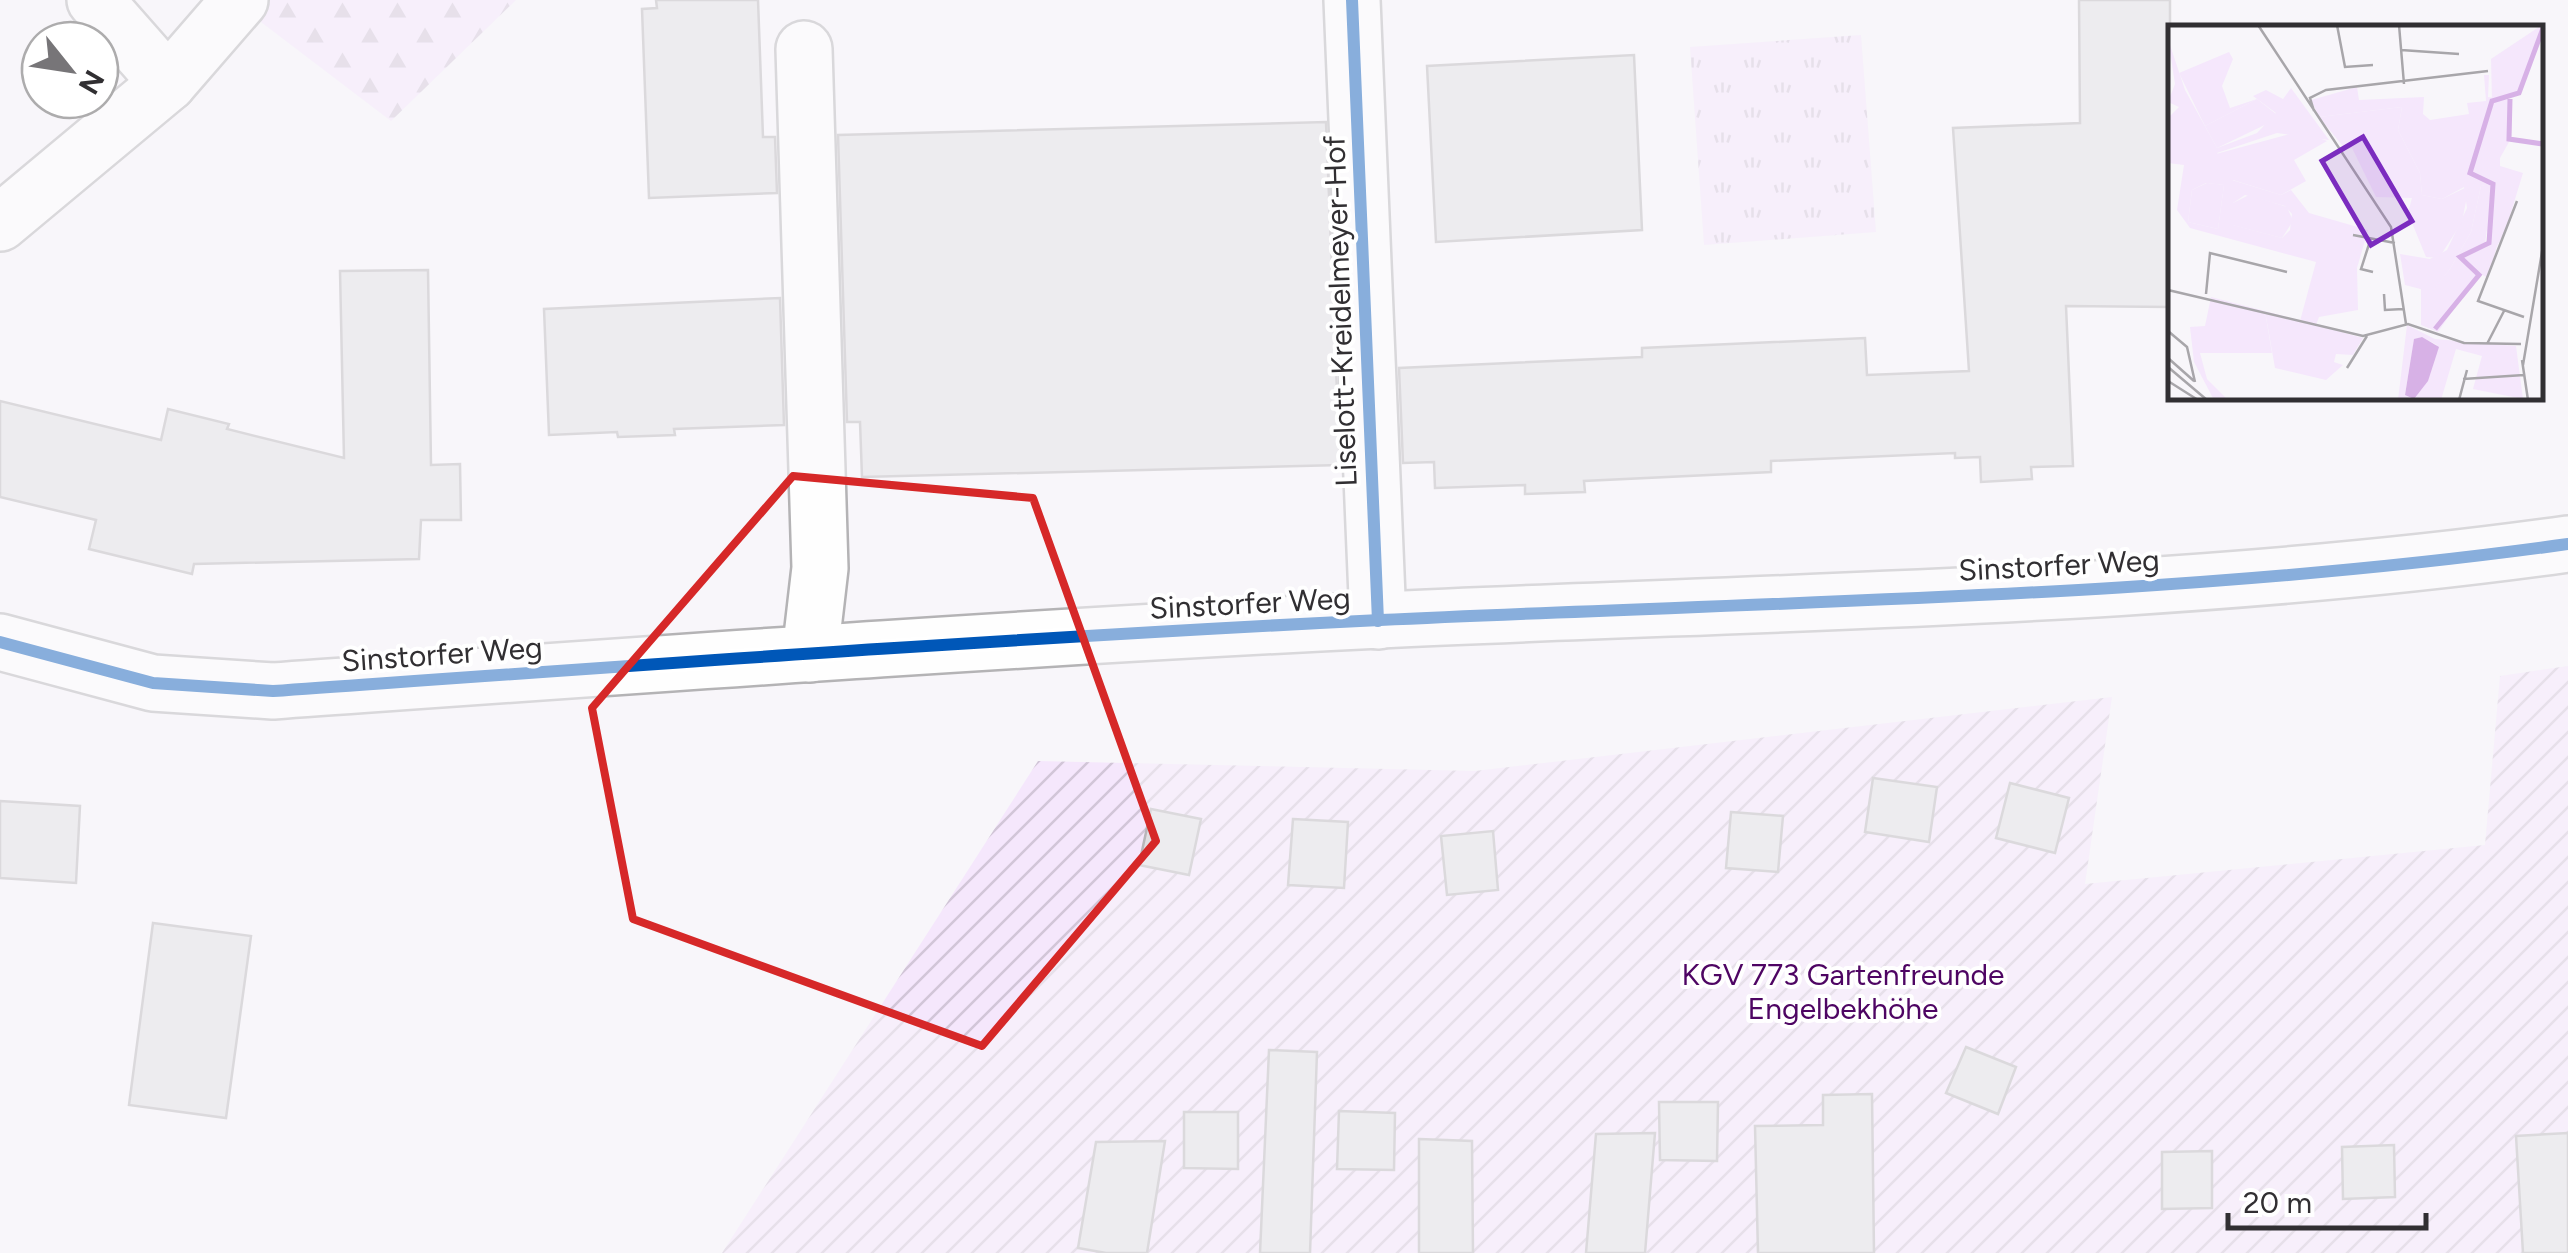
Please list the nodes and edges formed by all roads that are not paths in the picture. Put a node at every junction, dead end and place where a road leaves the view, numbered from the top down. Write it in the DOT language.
graph roads {
  1 [pos="95,0"];
  2 [pos="240,0"];
  3 [pos="1352,0"];
  4 [pos="804,48"];
  5 [pos="168,84"];
  6 [pos="0,223"];
  7 [pos="2568,544"];
  8 [pos="1378,620"];
  9 [pos="0,642"];
  10 [pos="810,654"];
  1 -- 5 [label="street"];
  2 -- 5 [label="street"];
  3 -- 8 [label="street, Liselott-Kreidelmeyer-Hof"];
  4 -- 10 [label="street"];
  5 -- 6 [label="street"];
  7 -- 8 [label="street, Sinstorfer Weg"];
  8 -- 10 [label="street, Sinstorfer Weg"];
  9 -- 10 [label="street, Sinstorfer Weg"];
}
